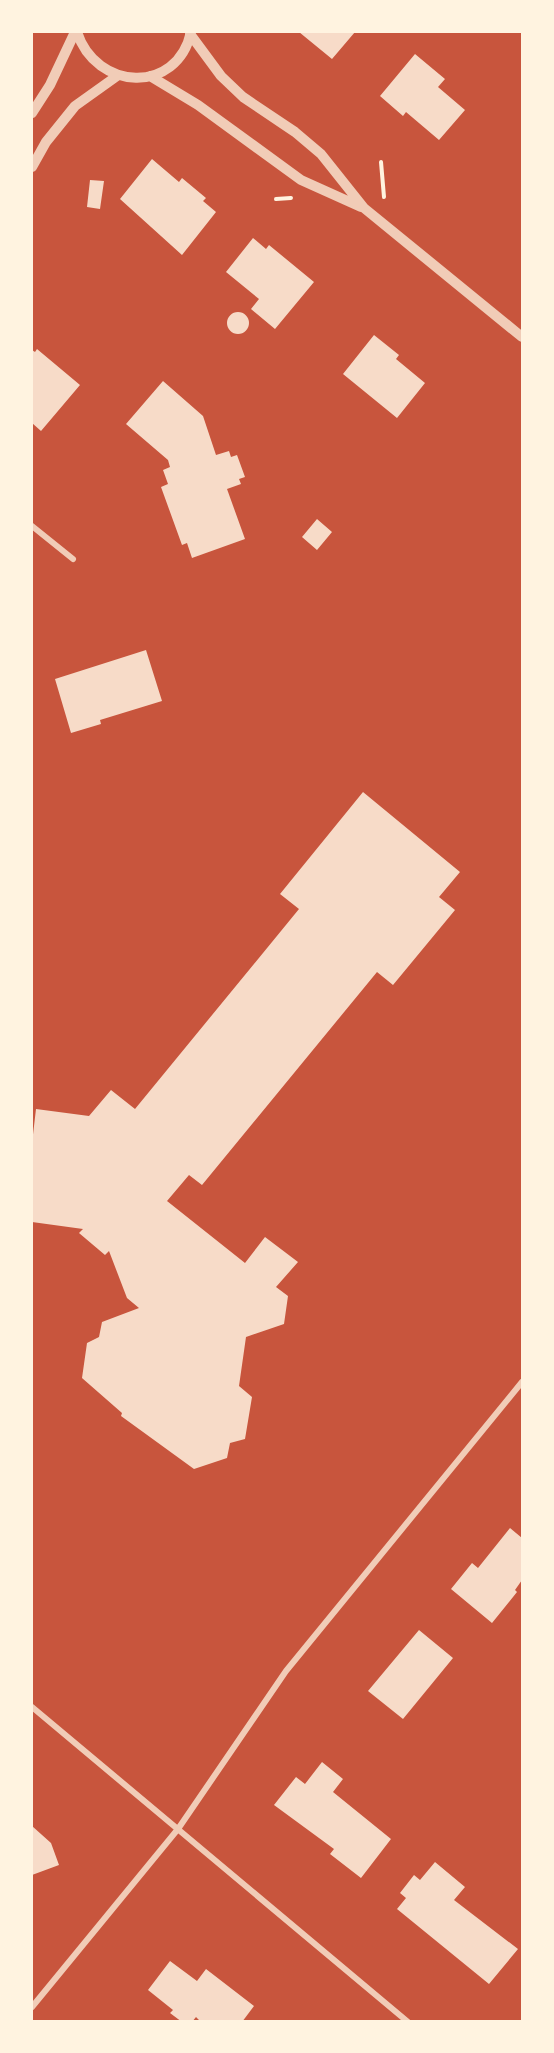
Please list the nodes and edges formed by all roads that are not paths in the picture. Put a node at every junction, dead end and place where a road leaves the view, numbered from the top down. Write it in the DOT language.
graph roads {
  1 [pos="76,32"];
  2 [pos="190,33"];
  3 [pos="117,76"];
  4 [pos="150,76"];
  5 [pos="32,113"];
  6 [pos="32,167"];
  7 [pos="364,208"];
  8 [pos="522,337"];
  9 [pos="32,526"];
  10 [pos="73,559"];
  11 [pos="522,1382"];
  12 [pos="32,1707"];
  13 [pos="178,1829"];
  14 [pos="32,2007"];
  15 [pos="408,2022"];
  1 -- 3 [label="street"];
  1 -- 5 [label="street"];
  2 -- 4 [label="street"];
  2 -- 7 [label="street"];
  3 -- 4 [label="street"];
  3 -- 6 [label="street"];
  4 -- 7 [label="street"];
  7 -- 8 [label="street"];
  9 -- 10 [label="street"];
  11 -- 13 [label="street"];
  12 -- 13 [label="street"];
  13 -- 14 [label="street"];
  13 -- 15 [label="street"];
}
